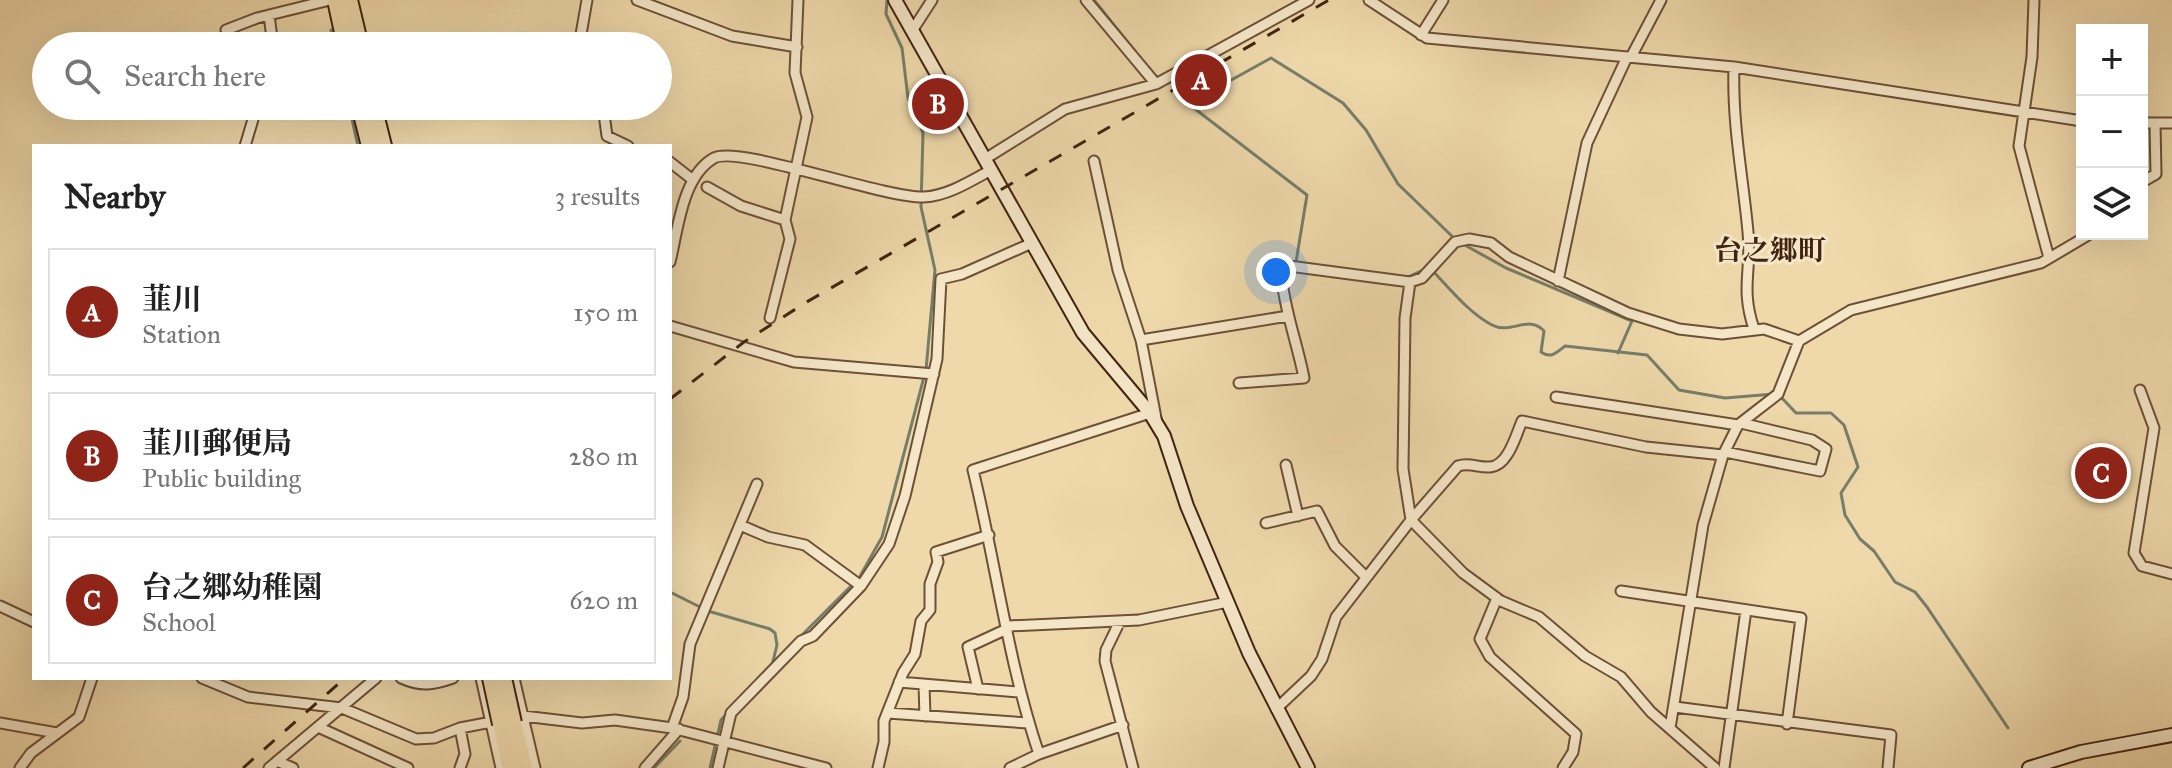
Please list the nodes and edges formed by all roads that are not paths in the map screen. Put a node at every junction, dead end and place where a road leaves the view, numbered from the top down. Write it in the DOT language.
graph roads {
  1 [pos="333,0"];
  2 [pos="349,0"];
  3 [pos="587,0"];
  4 [pos="637,0"];
  5 [pos="798,0"];
  6 [pos="895,0"];
  7 [pos="932,0"];
  8 [pos="1086,0"];
  9 [pos="1309,0"];
  10 [pos="1369,0"];
  11 [pos="1443,0"];
  12 [pos="1661,0"];
  13 [pos="2034,0"];
  14 [pos="269,15"];
  15 [pos="226,30"];
  16 [pos="912,31"];
  17 [pos="271,32"];
  18 [pos="342,32"];
  19 [pos="357,32"];
  20 [pos="581,32"];
  21 [pos="1421,35"];
  22 [pos="797,47"];
  23 [pos="1629,57"];
  24 [pos="1734,67"];
  25 [pos="1156,84"];
  26 [pos="2024,111"];
  27 [pos="253,120"];
  28 [pos="364,120"];
  29 [pos="376,120"];
  30 [pos="605,120"];
  31 [pos="2076,120"];
  32 [pos="2148,123"];
  33 [pos="2172,123"];
  34 [pos="2155,124"];
  35 [pos="246,144"];
  36 [pos="370,144"];
  37 [pos="382,144"];
  38 [pos="624,144"];
  39 [pos="1094,161"];
  40 [pos="672,164"];
  41 [pos="988,164"];
  42 [pos="796,171"];
  43 [pos="2148,179"];
  44 [pos="693,180"];
  45 [pos="707,187"];
  46 [pos="785,220"];
  47 [pos="2080,240"];
  48 [pos="1032,243"];
  49 [pos="672,255"];
  50 [pos="2049,258"];
  51 [pos="1558,281"];
  52 [pos="1410,282"];
  53 [pos="1288,316"];
  54 [pos="770,318"];
  55 [pos="672,327"];
  56 [pos="1754,329"];
  57 [pos="1141,340"];
  58 [pos="1799,341"];
  59 [pos="928,373"];
  60 [pos="1239,383"];
  61 [pos="2140,390"];
  62 [pos="1556,397"];
  63 [pos="1153,418"];
  64 [pos="1739,424"];
  65 [pos="1724,454"];
  66 [pos="1286,465"];
  67 [pos="757,484"];
  68 [pos="1298,516"];
  69 [pos="1411,520"];
  70 [pos="1266,523"];
  71 [pos="740,525"];
  72 [pos="989,535"];
  73 [pos="2172,574"];
  74 [pos="1366,577"];
  75 [pos="857,583"];
  76 [pos="1621,591"];
  77 [pos="1497,598"];
  78 [pos="1691,601"];
  79 [pos="1228,602"];
  80 [pos="0,606"];
  81 [pos="1746,610"];
  82 [pos="32,621"];
  83 [pos="1120,621"];
  84 [pos="1009,627"];
  85 [pos="91,680"];
  86 [pos="207,680"];
  87 [pos="374,680"];
  88 [pos="405,680"];
  89 [pos="447,680"];
  90 [pos="482,680"];
  91 [pos="492,680"];
  92 [pos="503,680"];
  93 [pos="514,680"];
  94 [pos="899,682"];
  95 [pos="924,685"];
  96 [pos="978,689"];
  97 [pos="1019,692"];
  98 [pos="1675,707"];
  99 [pos="342,708"];
  100 [pos="1276,709"];
  101 [pos="888,713"];
  102 [pos="925,716"];
  103 [pos="1731,716"];
  104 [pos="507,721"];
  105 [pos="0,723"];
  106 [pos="1028,723"];
  107 [pos="1787,724"];
  108 [pos="1123,725"];
  109 [pos="318,727"];
  110 [pos="460,728"];
  111 [pos="676,728"];
  112 [pos="1670,728"];
  113 [pos="57,733"];
  114 [pos="2172,735"];
  115 [pos="723,741"];
  116 [pos="1039,754"];
  117 [pos="273,765"];
  118 [pos="20,768"];
  119 [pos="293,768"];
  120 [pos="408,768"];
  121 [pos="460,768"];
  122 [pos="501,768"];
  123 [pos="511,768"];
  124 [pos="524,768"];
  125 [pos="535,768"];
  126 [pos="645,768"];
  127 [pos="718,768"];
  128 [pos="826,768"];
  129 [pos="878,768"];
  130 [pos="1010,768"];
  131 [pos="1133,768"];
  132 [pos="1308,768"];
  133 [pos="1563,768"];
  134 [pos="1715,768"];
  135 [pos="1724,768"];
  136 [pos="1888,768"];
  137 [pos="2029,768"];
  1 -- 14 [label="street"];
  1 -- 18 [label="highway"];
  2 -- 19 [label="highway"];
  3 -- 20 [label="street"];
  4 -- 22 [label="street"];
  5 -- 22 [label="street"];
  6 -- 16 [label="street"];
  7 -- 16 [label="street"];
  8 -- 25 [label="street"];
  9 -- 25 [label="street"];
  10 -- 21 [label="street"];
  11 -- 21 [label="street"];
  12 -- 23 [label="street"];
  13 -- 26 [label="street"];
  14 -- 15 [label="street"];
  14 -- 17 [label="street"];
  16 -- 41 [label="street"];
  21 -- 23 [label="street"];
  22 -- 42 [label="street"];
  23 -- 24 [label="street"];
  23 -- 51 [label="street"];
  24 -- 26 [label="street"];
  24 -- 56 [label="street"];
  25 -- 41 [label="street"];
  26 -- 31 [label="street"];
  26 -- 50 [label="street"];
  27 -- 35 [label="street"];
  28 -- 36 [label="highway"];
  29 -- 37 [label="highway"];
  30 -- 38 [label="street"];
  32 -- 34 [label="street"];
  33 -- 34 [label="street"];
  34 -- 43 [label="street"];
  39 -- 57 [label="street"];
  40 -- 44 [label="street"];
  41 -- 42 [label="street"];
  41 -- 48 [label="street"];
  42 -- 44 [label="street"];
  42 -- 46 [label="street"];
  44 -- 49 [label="street"];
  45 -- 46 [label="street"];
  46 -- 54 [label="street"];
  47 -- 50 [label="street"];
  48 -- 59 [label="street"];
  48 -- 63 [label="street"];
  50 -- 58 [label="street"];
  51 -- 52 [label="street"];
  51 -- 56 [label="street"];
  52 -- 53 [label="street"];
  52 -- 69 [label="street"];
  53 -- 57 [label="street"];
  53 -- 60 [label="street"];
  55 -- 59 [label="street"];
  56 -- 58 [label="street"];
  57 -- 63 [label="street"];
  58 -- 64 [label="street"];
  59 -- 75 [label="street"];
  61 -- 73 [label="street"];
  62 -- 64 [label="street"];
  63 -- 72 [label="street"];
  63 -- 79 [label="street"];
  64 -- 65 [label="street"];
  64 -- 65 [label="street"];
  65 -- 69 [label="street"];
  65 -- 78 [label="street"];
  66 -- 68 [label="street"];
  67 -- 71 [label="street"];
  68 -- 70 [label="street"];
  68 -- 74 [label="street"];
  69 -- 74 [label="street"];
  69 -- 77 [label="street"];
  71 -- 75 [label="street"];
  71 -- 111 [label="street"];
  72 -- 84 [label="street"];
  72 -- 94 [label="street"];
  74 -- 100 [label="street"];
  75 -- 115 [label="street"];
  76 -- 78 [label="street"];
  77 -- 112 [label="street"];
  77 -- 133 [label="street"];
  78 -- 81 [label="street"];
  78 -- 98 [label="street"];
  79 -- 83 [label="street"];
  79 -- 100 [label="street"];
  80 -- 82 [label="street"];
  81 -- 103 [label="street"];
  81 -- 107 [label="street"];
  83 -- 84 [label="street"];
  83 -- 108 [label="street"];
  84 -- 96 [label="street"];
  84 -- 97 [label="street"];
  85 -- 113 [label="street"];
  86 -- 99 [label="street"];
  87 -- 99 [label="street"];
  88 -- 89 [label="street"];
  90 -- 104 [label="street"];
  91 -- 104 [label="highway, bridge"];
  92 -- 104 [label="highway, bridge"];
  93 -- 104 [label="street"];
  94 -- 95 [label="street"];
  94 -- 101 [label="street"];
  95 -- 96 [label="street"];
  95 -- 102 [label="street"];
  96 -- 97 [label="street"];
  97 -- 106 [label="street"];
  98 -- 103 [label="street"];
  98 -- 112 [label="street"];
  99 -- 109 [label="street"];
  99 -- 110 [label="street"];
  100 -- 132 [label="street"];
  101 -- 102 [label="street"];
  101 -- 129 [label="street"];
  102 -- 106 [label="street"];
  103 -- 107 [label="street"];
  103 -- 135 [label="street"];
  104 -- 110 [label="street"];
  104 -- 111 [label="street"];
  104 -- 122 [label="street"];
  104 -- 123 [label="highway"];
  104 -- 124 [label="highway"];
  104 -- 125 [label="street"];
  105 -- 113 [label="street"];
  106 -- 116 [label="street"];
  107 -- 136 [label="street"];
  108 -- 116 [label="street"];
  108 -- 131 [label="street"];
  109 -- 117 [label="street"];
  109 -- 120 [label="street"];
  110 -- 121 [label="street"];
  111 -- 115 [label="street"];
  111 -- 126 [label="street"];
  112 -- 134 [label="street"];
  113 -- 118 [label="street"];
  114 -- 137 [label="street"];
  115 -- 127 [label="street"];
  115 -- 128 [label="street"];
  116 -- 130 [label="street"];
  117 -- 119 [label="street"];
}
